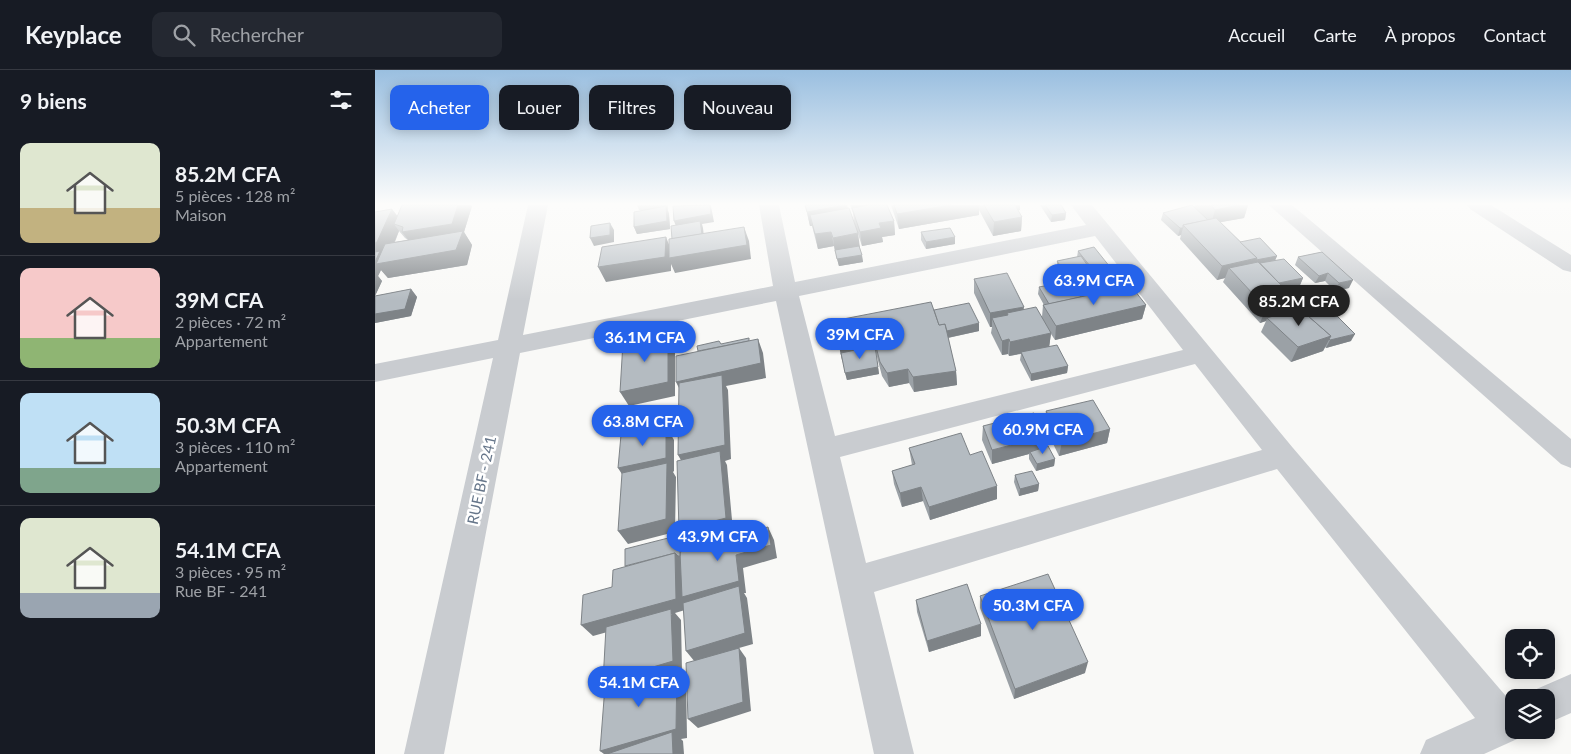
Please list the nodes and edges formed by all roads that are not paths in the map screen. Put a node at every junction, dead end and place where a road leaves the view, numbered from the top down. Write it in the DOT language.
graph roads {
  1 [pos="531,237"];
  2 [pos="775,237"];
  3 [pos="1060,237"];
  4 [pos="1105,237"];
  5 [pos="1316,237"];
  6 [pos="1527,237"];
  7 [pos="1571,265"];
  8 [pos="785,292"];
  9 [pos="508,346"];
  10 [pos="1201,354"];
  11 [pos="375,373"];
  12 [pos="824,450"];
  13 [pos="1283,456"];
  14 [pos="1571,456"];
  15 [pos="854,582"];
  16 [pos="1571,693"];
  17 [pos="1555,701"];
  18 [pos="1505,717"];
  19 [pos="1505,724"];
  20 [pos="424,754"];
  21 [pos="894,754"];
  22 [pos="1440,754"];
  1 -- 9 [label="street, RUE BF - 241"];
  2 -- 8 [label="street"];
  3 -- 8 [label="street"];
  4 -- 10 [label="street"];
  5 -- 14 [label="street"];
  6 -- 7 [label="street"];
  8 -- 9 [label="street"];
  8 -- 12 [label="street"];
  9 -- 11 [label="street"];
  9 -- 20 [label="street, RUE BF - 241"];
  10 -- 12 [label="street"];
  10 -- 13 [label="street"];
  12 -- 15 [label="street"];
  13 -- 15 [label="street"];
  13 -- 18 [label="street"];
  15 -- 21 [label="street"];
  16 -- 17 [label="street"];
  19 -- 22 [label="street"];
}
